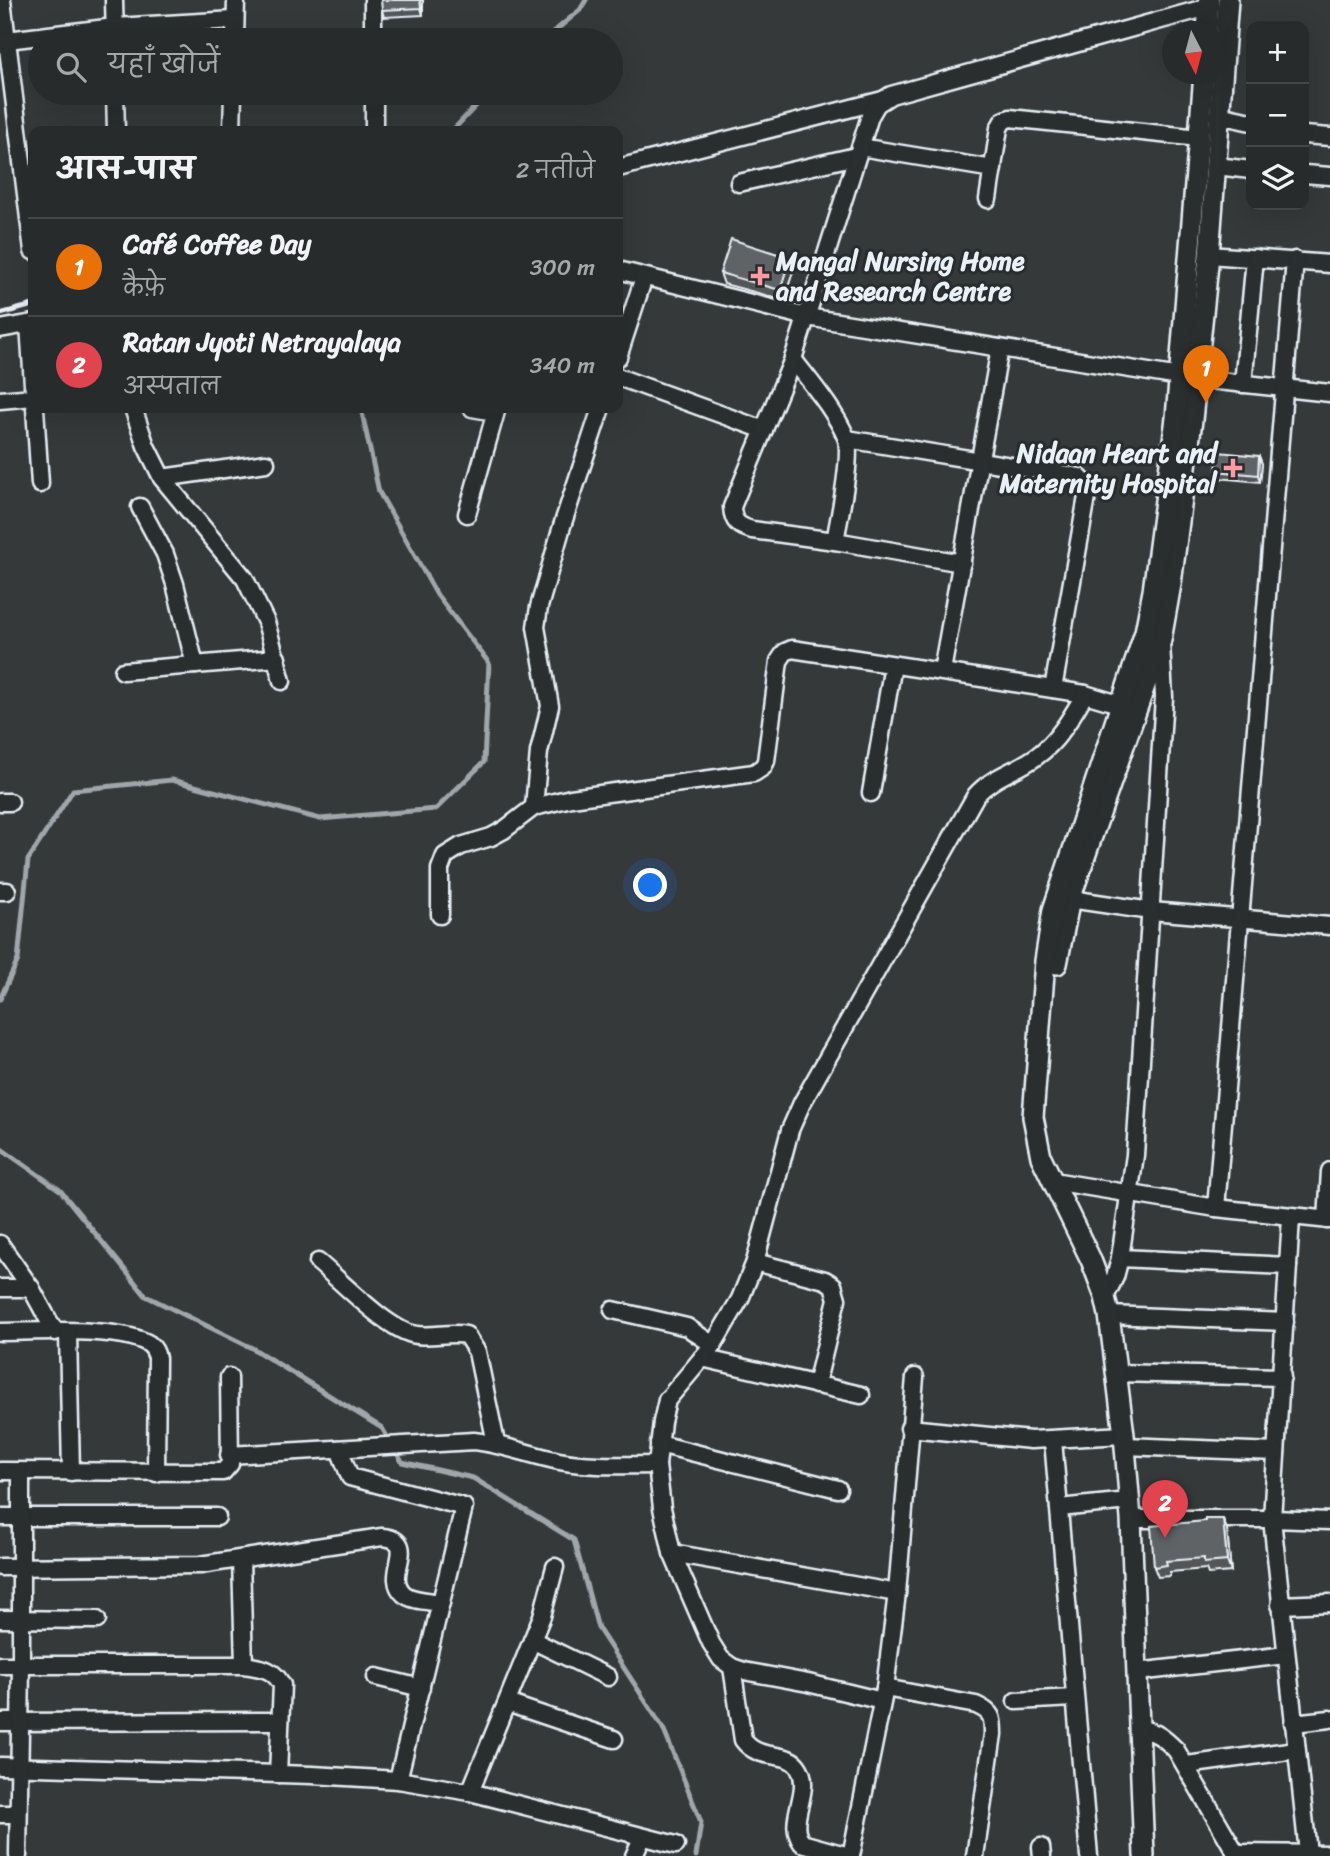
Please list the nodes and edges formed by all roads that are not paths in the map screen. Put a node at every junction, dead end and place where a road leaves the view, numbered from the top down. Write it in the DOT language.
graph roads {
  1 [pos="2,0"];
  2 [pos="114,0"];
  3 [pos="236,0"];
  4 [pos="373,0"];
  5 [pos="1228,0"];
  6 [pos="1209,4"];
  7 [pos="235,20"];
  8 [pos="115,28"];
  9 [pos="166,28"];
  10 [pos="235,28"];
  11 [pos="373,28"];
  12 [pos="28,39"];
  13 [pos="7,40"];
  14 [pos="1203,84"];
  15 [pos="884,100"];
  16 [pos="116,105"];
  17 [pos="233,105"];
  18 [pos="373,105"];
  19 [pos="8,106"];
  20 [pos="1219,115"];
  21 [pos="1246,121"];
  22 [pos="116,126"];
  23 [pos="232,126"];
  24 [pos="374,126"];
  25 [pos="1309,135"];
  26 [pos="1330,137"];
  27 [pos="1199,138"];
  28 [pos="858,151"];
  29 [pos="1216,166"];
  30 [pos="623,167"];
  31 [pos="993,169"];
  32 [pos="1246,169"];
  33 [pos="1309,174"];
  34 [pos="1330,176"];
  35 [pos="739,183"];
  36 [pos="988,199"];
  37 [pos="28,222"];
  38 [pos="1209,255"];
  39 [pos="1255,258"];
  40 [pos="1295,260"];
  41 [pos="1330,264"];
  42 [pos="623,271"];
  43 [pos="644,277"];
  44 [pos="807,317"];
  45 [pos="28,324"];
  46 [pos="0,329"];
  47 [pos="623,342"];
  48 [pos="1000,348"];
  49 [pos="793,359"];
  50 [pos="1188,378"];
  51 [pos="623,379"];
  52 [pos="1243,384"];
  53 [pos="1284,388"];
  54 [pos="1330,393"];
  55 [pos="28,397"];
  56 [pos="0,400"];
  57 [pos="35,413"];
  58 [pos="135,413"];
  59 [pos="495,413"];
  60 [pos="599,413"];
  61 [pos="764,430"];
  62 [pos="847,439"];
  63 [pos="981,461"];
  64 [pos="266,463"];
  65 [pos="162,478"];
  66 [pos="40,484"];
  67 [pos="140,507"];
  68 [pos="467,514"];
  69 [pos="835,541"];
  70 [pos="962,563"];
  71 [pos="1153,636"];
  72 [pos="277,658"];
  73 [pos="195,665"];
  74 [pos="893,665"];
  75 [pos="123,671"];
  76 [pos="942,671"];
  77 [pos="282,681"];
  78 [pos="1053,689"];
  79 [pos="1085,694"];
  80 [pos="1128,709"];
  81 [pos="871,793"];
  82 [pos="534,807"];
  83 [pos="1064,896"];
  84 [pos="1151,911"];
  85 [pos="440,915"];
  86 [pos="1241,918"];
  87 [pos="1330,926"];
  88 [pos="1330,1171"];
  89 [pos="1054,1181"];
  90 [pos="1129,1193"];
  91 [pos="1216,1208"];
  92 [pos="1291,1218"];
  93 [pos="1328,1220"];
  94 [pos="0,1244"];
  95 [pos="1120,1258"];
  96 [pos="318,1262"];
  97 [pos="755,1262"];
  98 [pos="1288,1266"];
  99 [pos="0,1288"];
  100 [pos="30,1288"];
  101 [pos="1107,1306"];
  102 [pos="613,1310"];
  103 [pos="1286,1322"];
  104 [pos="0,1332"];
  105 [pos="62,1332"];
  106 [pos="713,1345"];
  107 [pos="702,1359"];
  108 [pos="1116,1373"];
  109 [pos="229,1377"];
  110 [pos="915,1377"];
  111 [pos="1282,1377"];
  112 [pos="816,1385"];
  113 [pos="861,1395"];
  114 [pos="909,1428"];
  115 [pos="1054,1440"];
  116 [pos="1124,1440"];
  117 [pos="496,1443"];
  118 [pos="659,1444"];
  119 [pos="339,1449"];
  120 [pos="1276,1452"];
  121 [pos="229,1455"];
  122 [pos="657,1465"];
  123 [pos="0,1471"];
  124 [pos="21,1472"];
  125 [pos="71,1472"];
  126 [pos="156,1473"];
  127 [pos="838,1489"];
  128 [pos="1059,1508"];
  129 [pos="1130,1510"];
  130 [pos="0,1517"];
  131 [pos="22,1517"];
  132 [pos="217,1517"];
  133 [pos="1272,1519"];
  134 [pos="1330,1521"];
  135 [pos="672,1553"];
  136 [pos="241,1559"];
  137 [pos="0,1567"];
  138 [pos="21,1567"];
  139 [pos="555,1567"];
  140 [pos="897,1593"];
  141 [pos="441,1603"];
  142 [pos="1330,1603"];
  143 [pos="1280,1605"];
  144 [pos="0,1619"];
  145 [pos="21,1619"];
  146 [pos="97,1620"];
  147 [pos="532,1640"];
  148 [pos="1286,1655"];
  149 [pos="0,1665"];
  150 [pos="244,1665"];
  151 [pos="21,1666"];
  152 [pos="732,1668"];
  153 [pos="1137,1672"];
  154 [pos="376,1677"];
  155 [pos="608,1677"];
  156 [pos="421,1688"];
  157 [pos="883,1695"];
  158 [pos="1074,1698"];
  159 [pos="1016,1702"];
  160 [pos="507,1703"];
  161 [pos="1330,1719"];
  162 [pos="280,1721"];
  163 [pos="0,1722"];
  164 [pos="20,1723"];
  165 [pos="1293,1723"];
  166 [pos="1139,1728"];
  167 [pos="614,1740"];
  168 [pos="1296,1750"];
  169 [pos="0,1766"];
  170 [pos="19,1766"];
  171 [pos="1187,1766"];
  172 [pos="278,1774"];
  173 [pos="398,1780"];
  174 [pos="470,1792"];
  175 [pos="0,1814"];
  176 [pos="18,1814"];
  177 [pos="642,1838"];
  178 [pos="676,1845"];
  179 [pos="1308,1853"];
  180 [pos="1330,1854"];
  181 [pos="1236,1855"];
  182 [pos="18,1856"];
  183 [pos="634,1856"];
  184 [pos="850,1856"];
  185 [pos="975,1856"];
  186 [pos="1089,1856"];
  187 [pos="1144,1856"];
  1 -- 13 [label="street"];
  2 -- 8 [label="street"];
  3 -- 7 [label="street"];
  4 -- 11 [label="street"];
  5 -- 20 [label="main road"];
  6 -- 15 [label="street"];
  7 -- 9 [label="street"];
  7 -- 10 [label="street"];
  12 -- 13 [label="street"];
  13 -- 19 [label="street"];
  14 -- 27 [label="main road"];
  15 -- 28 [label="street"];
  15 -- 30 [label="street"];
  16 -- 22 [label="street"];
  17 -- 23 [label="street"];
  18 -- 24 [label="street"];
  19 -- 37 [label="street"];
  20 -- 21 [label="street"];
  20 -- 29 [label="main road"];
  25 -- 26 [label="street"];
  27 -- 31 [label="street"];
  27 -- 50 [label="main road"];
  28 -- 31 [label="street"];
  28 -- 35 [label="street"];
  28 -- 44 [label="street"];
  29 -- 32 [label="street"];
  29 -- 38 [label="main road"];
  31 -- 36 [label="street"];
  33 -- 34 [label="street"];
  38 -- 39 [label="street"];
  38 -- 50 [label="main road"];
  39 -- 40 [label="street"];
  39 -- 52 [label="street"];
  40 -- 41 [label="street"];
  40 -- 53 [label="street"];
  42 -- 43 [label="street"];
  43 -- 44 [label="street"];
  43 -- 47 [label="street"];
  44 -- 48 [label="street"];
  44 -- 49 [label="street"];
  45 -- 46 [label="street"];
  48 -- 50 [label="street"];
  48 -- 63 [label="street"];
  49 -- 61 [label="street"];
  49 -- 62 [label="street"];
  50 -- 52 [label="street"];
  50 -- 71 [label="main road"];
  51 -- 61 [label="street"];
  52 -- 53 [label="street"];
  53 -- 54 [label="street"];
  53 -- 86 [label="street"];
  55 -- 56 [label="street"];
  57 -- 66 [label="street"];
  58 -- 65 [label="street"];
  59 -- 68 [label="street"];
  60 -- 82 [label="street"];
  61 -- 69 [label="street"];
  62 -- 63 [label="street"];
  62 -- 69 [label="street"];
  63 -- 70 [label="street"];
  63 -- 78 [label="street"];
  64 -- 65 [label="street"];
  65 -- 72 [label="street"];
  67 -- 73 [label="street"];
  69 -- 70 [label="street"];
  70 -- 76 [label="street"];
  71 -- 80 [label="main road"];
  71 -- 84 [label="street"];
  72 -- 73 [label="street"];
  72 -- 77 [label="street"];
  73 -- 75 [label="street"];
  74 -- 76 [label="street"];
  74 -- 81 [label="street"];
  74 -- 82 [label="street"];
  76 -- 78 [label="street"];
  78 -- 79 [label="street"];
  79 -- 80 [label="street"];
  79 -- 97 [label="street"];
  80 -- 83 [label="main road"];
  82 -- 85 [label="street"];
  83 -- 84 [label="street"];
  83 -- 89 [label="main road"];
  84 -- 86 [label="street"];
  84 -- 90 [label="street"];
  86 -- 87 [label="street"];
  86 -- 91 [label="street"];
  88 -- 93 [label="street"];
  89 -- 90 [label="street"];
  89 -- 101 [label="main road"];
  90 -- 91 [label="street"];
  90 -- 95 [label="street"];
  91 -- 92 [label="street"];
  92 -- 93 [label="street"];
  92 -- 98 [label="street"];
  94 -- 100 [label="street"];
  95 -- 98 [label="street"];
  95 -- 101 [label="street"];
  96 -- 117 [label="street"];
  97 -- 106 [label="street"];
  97 -- 112 [label="street"];
  98 -- 103 [label="street"];
  99 -- 100 [label="street"];
  100 -- 105 [label="street"];
  101 -- 103 [label="street"];
  101 -- 108 [label="main road"];
  102 -- 106 [label="street"];
  103 -- 111 [label="street"];
  104 -- 105 [label="street"];
  105 -- 125 [label="street"];
  105 -- 126 [label="street"];
  106 -- 107 [label="street"];
  107 -- 112 [label="street"];
  107 -- 118 [label="street"];
  108 -- 111 [label="street"];
  108 -- 116 [label="main road"];
  109 -- 121 [label="street"];
  110 -- 114 [label="street"];
  111 -- 120 [label="street"];
  112 -- 113 [label="street"];
  114 -- 115 [label="street"];
  114 -- 140 [label="street"];
  115 -- 116 [label="street"];
  115 -- 128 [label="street"];
  116 -- 120 [label="street"];
  116 -- 129 [label="main road"];
  117 -- 119 [label="street"];
  117 -- 122 [label="street"];
  118 -- 122 [label="street"];
  118 -- 127 [label="street"];
  119 -- 121 [label="street"];
  119 -- 141 [label="street"];
  120 -- 133 [label="street"];
  121 -- 126 [label="street"];
  122 -- 135 [label="street"];
  123 -- 124 [label="street"];
  124 -- 125 [label="street"];
  124 -- 131 [label="street"];
  125 -- 126 [label="street"];
  128 -- 129 [label="street"];
  128 -- 158 [label="street"];
  129 -- 133 [label="street"];
  129 -- 153 [label="main road"];
  130 -- 131 [label="street"];
  131 -- 132 [label="street"];
  131 -- 138 [label="street"];
  133 -- 134 [label="street"];
  133 -- 143 [label="street"];
  135 -- 140 [label="street"];
  135 -- 152 [label="street"];
  136 -- 138 [label="street"];
  136 -- 141 [label="street"];
  136 -- 150 [label="street"];
  137 -- 138 [label="street"];
  138 -- 145 [label="street"];
  139 -- 147 [label="street"];
  140 -- 157 [label="street"];
  141 -- 156 [label="street"];
  142 -- 143 [label="street"];
  143 -- 148 [label="street"];
  144 -- 145 [label="street"];
  145 -- 146 [label="street"];
  145 -- 151 [label="street"];
  147 -- 155 [label="street"];
  147 -- 160 [label="street"];
  148 -- 153 [label="street"];
  148 -- 165 [label="street"];
  149 -- 151 [label="street"];
  150 -- 151 [label="street"];
  150 -- 162 [label="street"];
  151 -- 164 [label="street"];
  152 -- 157 [label="street"];
  152 -- 184 [label="street"];
  153 -- 166 [label="main road"];
  154 -- 156 [label="street"];
  156 -- 173 [label="street"];
  157 -- 184 [label="street"];
  157 -- 185 [label="street"];
  158 -- 159 [label="street"];
  158 -- 186 [label="street"];
  160 -- 167 [label="street"];
  160 -- 174 [label="street"];
  161 -- 165 [label="street"];
  162 -- 164 [label="street"];
  162 -- 172 [label="street"];
  163 -- 164 [label="street"];
  164 -- 170 [label="street"];
  165 -- 168 [label="street"];
  166 -- 171 [label="street"];
  166 -- 187 [label="main road"];
  168 -- 171 [label="street"];
  168 -- 179 [label="street"];
  169 -- 170 [label="street"];
  170 -- 172 [label="street"];
  170 -- 176 [label="street"];
  171 -- 181 [label="street"];
  172 -- 173 [label="street"];
  173 -- 174 [label="street"];
  174 -- 177 [label="street"];
  175 -- 176 [label="street"];
  176 -- 182 [label="street"];
  177 -- 178 [label="street"];
  177 -- 183 [label="street"];
  179 -- 180 [label="street"];
  179 -- 181 [label="street"];
}
